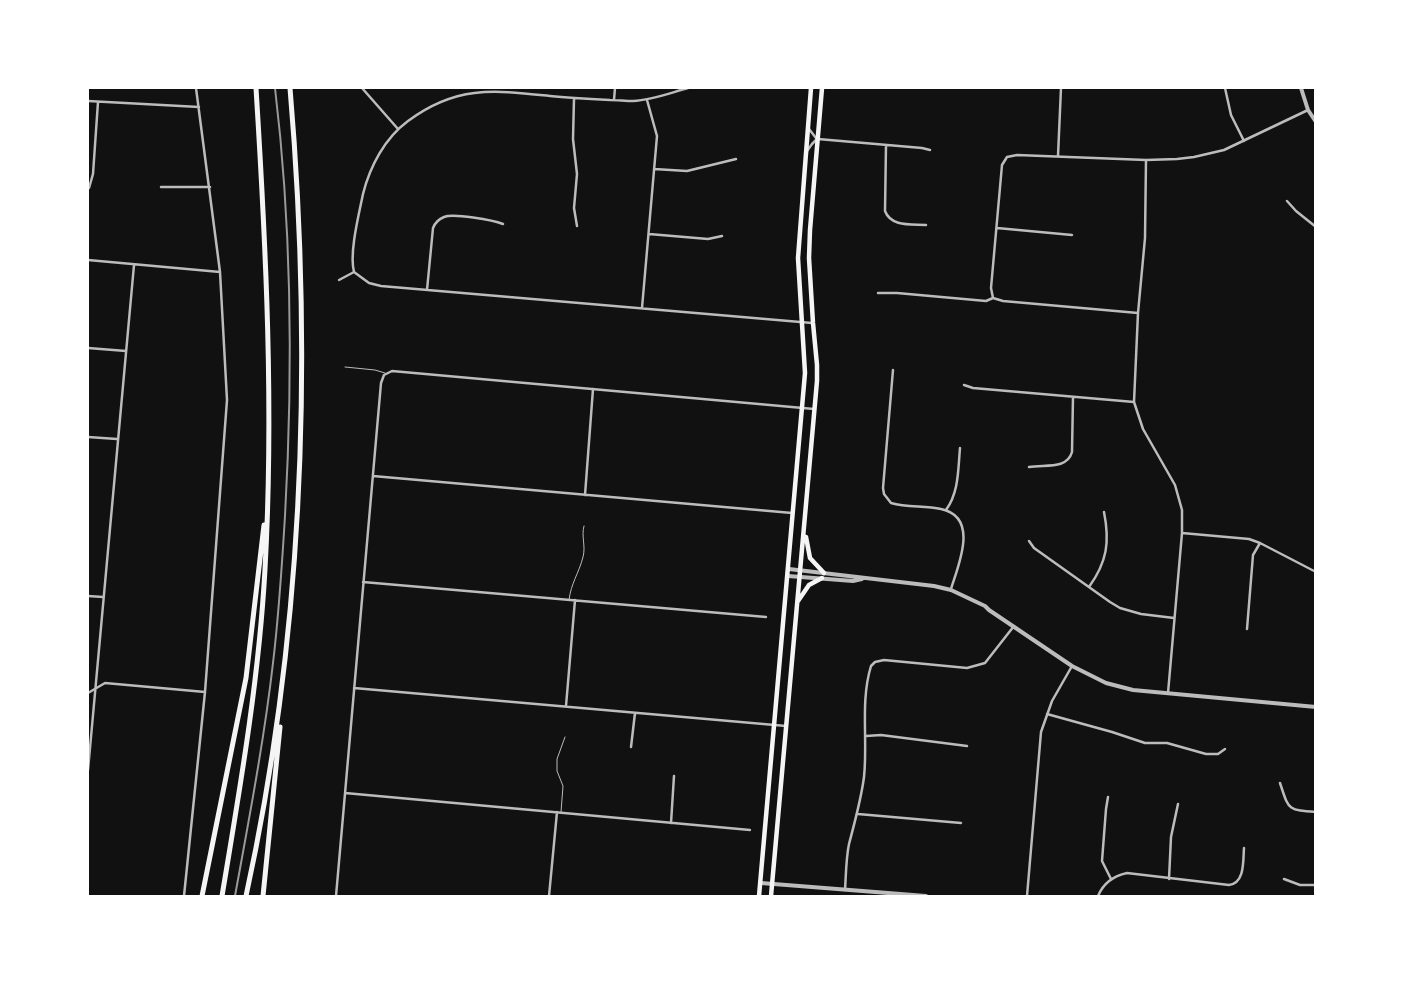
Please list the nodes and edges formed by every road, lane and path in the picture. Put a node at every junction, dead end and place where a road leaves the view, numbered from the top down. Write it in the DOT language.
graph roads {
  1 [pos="196,88"];
  2 [pos="256,88"];
  3 [pos="290,88"];
  4 [pos="362,88"];
  5 [pos="477,88"];
  6 [pos="614,88"];
  7 [pos="688,88"];
  8 [pos="811,88"];
  9 [pos="822,88"];
  10 [pos="1062,88"];
  11 [pos="1225,88"];
  12 [pos="1301,88"];
  13 [pos="478,92"];
  14 [pos="574,98"];
  15 [pos="614,100"];
  16 [pos="647,100"];
  17 [pos="88,101"];
  18 [pos="98,102"];
  19 [pos="199,107"];
  20 [pos="1308,110"];
  21 [pos="1316,122"];
  22 [pos="807,125"];
  23 [pos="398,129"];
  24 [pos="818,139"];
  25 [pos="1244,141"];
  26 [pos="886,145"];
  27 [pos="930,150"];
  28 [pos="805,156"];
  29 [pos="1058,156"];
  30 [pos="736,159"];
  31 [pos="1146,160"];
  32 [pos="654,168"];
  33 [pos="161,187"];
  34 [pos="89,188"];
  35 [pos="210,188"];
  36 [pos="1287,200"];
  37 [pos="503,224"];
  38 [pos="926,225"];
  39 [pos="577,226"];
  40 [pos="1316,227"];
  41 [pos="997,228"];
  42 [pos="649,234"];
  43 [pos="1072,234"];
  44 [pos="722,236"];
  45 [pos="88,260"];
  46 [pos="134,264"];
  47 [pos="220,272"];
  48 [pos="354,272"];
  49 [pos="339,280"];
  50 [pos="427,290"];
  51 [pos="878,293"];
  52 [pos="993,298"];
  53 [pos="642,308"];
  54 [pos="1138,313"];
  55 [pos="801,322"];
  56 [pos="813,323"];
  57 [pos="88,348"];
  58 [pos="126,351"];
  59 [pos="345,368"];
  60 [pos="894,370"];
  61 [pos="386,373"];
  62 [pos="964,385"];
  63 [pos="593,389"];
  64 [pos="1073,397"];
  65 [pos="1134,402"];
  66 [pos="803,408"];
  67 [pos="814,408"];
  68 [pos="88,437"];
  69 [pos="117,439"];
  70 [pos="960,448"];
  71 [pos="1029,467"];
  72 [pos="373,476"];
  73 [pos="268,488"];
  74 [pos="586,495"];
  75 [pos="946,510"];
  76 [pos="1104,512"];
  77 [pos="793,514"];
  78 [pos="584,526"];
  79 [pos="804,528"];
  80 [pos="1182,533"];
  81 [pos="1029,541"];
  82 [pos="1260,543"];
  83 [pos="789,569"];
  84 [pos="801,570"];
  85 [pos="1316,572"];
  86 [pos="824,573"];
  87 [pos="788,576"];
  88 [pos="800,577"];
  89 [pos="822,578"];
  90 [pos="864,579"];
  91 [pos="363,582"];
  92 [pos="1089,587"];
  93 [pos="951,590"];
  94 [pos="88,596"];
  95 [pos="103,597"];
  96 [pos="568,600"];
  97 [pos="575,600"];
  98 [pos="798,602"];
  99 [pos="766,617"];
  100 [pos="1174,618"];
  101 [pos="1014,626"];
  102 [pos="1247,629"];
  103 [pos="1072,666"];
  104 [pos="283,682"];
  105 [pos="354,688"];
  106 [pos="95,689"];
  107 [pos="204,692"];
  108 [pos="88,693"];
  109 [pos="1168,693"];
  110 [pos="566,706"];
  111 [pos="1316,707"];
  112 [pos="635,712"];
  113 [pos="1047,714"];
  114 [pos="775,725"];
  115 [pos="786,726"];
  116 [pos="866,736"];
  117 [pos="565,738"];
  118 [pos="967,746"];
  119 [pos="631,747"];
  120 [pos="1226,749"];
  121 [pos="88,770"];
  122 [pos="674,776"];
  123 [pos="1280,783"];
  124 [pos="345,793"];
  125 [pos="1108,797"];
  126 [pos="1178,804"];
  127 [pos="557,812"];
  128 [pos="1316,812"];
  129 [pos="561,813"];
  130 [pos="858,814"];
  131 [pos="671,822"];
  132 [pos="961,823"];
  133 [pos="750,830"];
  134 [pos="1244,848"];
  135 [pos="1170,878"];
  136 [pos="1284,878"];
  137 [pos="1111,879"];
  138 [pos="761,883"];
  139 [pos="772,884"];
  140 [pos="1316,885"];
  141 [pos="845,890"];
  142 [pos="184,896"];
  143 [pos="202,896"];
  144 [pos="222,896"];
  145 [pos="246,896"];
  146 [pos="263,896"];
  147 [pos="336,896"];
  148 [pos="549,896"];
  149 [pos="760,896"];
  150 [pos="771,896"];
  151 [pos="926,896"];
  152 [pos="1027,896"];
  153 [pos="1098,896"];
  1 -- 19 [label="street"];
  2 -- 73 [label="highway"];
  3 -- 104 [label="highway"];
  4 -- 23 [label="street"];
  5 -- 13 [label="street"];
  6 -- 15 [label="street"];
  7 -- 16 [label="street"];
  8 -- 22 [label="main road"];
  9 -- 24 [label="main road"];
  10 -- 29 [label="street"];
  11 -- 25 [label="street"];
  12 -- 20 [label="street"];
  13 -- 14 [label="street"];
  13 -- 23 [label="street"];
  14 -- 15 [label="street"];
  14 -- 39 [label="street"];
  15 -- 16 [label="street"];
  16 -- 32 [label="street"];
  17 -- 18 [label="street"];
  18 -- 19 [label="street"];
  18 -- 34 [label="street"];
  19 -- 35 [label="street"];
  20 -- 21 [label="street"];
  20 -- 25 [label="street"];
  22 -- 24 [label="street"];
  22 -- 28 [label="main road"];
  23 -- 48 [label="street"];
  24 -- 26 [label="street"];
  24 -- 28 [label="street"];
  24 -- 56 [label="main road"];
  25 -- 31 [label="street"];
  26 -- 27 [label="street"];
  26 -- 38 [label="street"];
  28 -- 55 [label="main road"];
  29 -- 31 [label="street"];
  29 -- 41 [label="street"];
  30 -- 32 [label="street"];
  31 -- 54 [label="street"];
  32 -- 42 [label="street"];
  33 -- 35 [label="street"];
  35 -- 47 [label="street"];
  36 -- 40 [label="street"];
  37 -- 50 [label="street"];
  41 -- 43 [label="street"];
  41 -- 52 [label="street"];
  42 -- 44 [label="street"];
  42 -- 53 [label="street"];
  45 -- 46 [label="street"];
  46 -- 47 [label="street"];
  46 -- 58 [label="street"];
  47 -- 107 [label="street"];
  48 -- 49 [label="street"];
  48 -- 50 [label="street"];
  50 -- 53 [label="street"];
  51 -- 52 [label="street"];
  52 -- 54 [label="street"];
  53 -- 55 [label="street"];
  54 -- 65 [label="street"];
  55 -- 56 [label="street"];
  55 -- 66 [label="main road"];
  56 -- 67 [label="main road"];
  57 -- 58 [label="street"];
  58 -- 69 [label="street"];
  59 -- 61 [label="lane"];
  60 -- 75 [label="street"];
  61 -- 63 [label="street"];
  61 -- 72 [label="street"];
  62 -- 64 [label="street"];
  63 -- 66 [label="street"];
  63 -- 74 [label="street"];
  64 -- 65 [label="street"];
  64 -- 71 [label="street"];
  65 -- 80 [label="street"];
  66 -- 67 [label="street"];
  66 -- 77 [label="main road"];
  67 -- 79 [label="main road"];
  68 -- 69 [label="street"];
  69 -- 95 [label="street"];
  70 -- 75 [label="street"];
  72 -- 74 [label="street"];
  72 -- 91 [label="street"];
  73 -- 143 [label="highway"];
  73 -- 144 [label="highway"];
  74 -- 77 [label="street"];
  75 -- 93 [label="street"];
  76 -- 92 [label="street"];
  77 -- 83 [label="main road"];
  78 -- 96 [label="lane"];
  79 -- 84 [label="main road"];
  79 -- 86 [label="main road"];
  80 -- 82 [label="street"];
  80 -- 100 [label="street"];
  81 -- 92 [label="street"];
  82 -- 85 [label="street"];
  82 -- 102 [label="street"];
  83 -- 84 [label="street"];
  83 -- 87 [label="main road"];
  84 -- 86 [label="street"];
  84 -- 88 [label="main road"];
  86 -- 90 [label="street"];
  87 -- 88 [label="street"];
  87 -- 114 [label="main road"];
  88 -- 89 [label="street"];
  88 -- 98 [label="main road"];
  89 -- 90 [label="street"];
  89 -- 98 [label="main road"];
  90 -- 93 [label="street"];
  91 -- 96 [label="street"];
  91 -- 105 [label="street"];
  92 -- 100 [label="street"];
  93 -- 101 [label="street"];
  94 -- 95 [label="street"];
  95 -- 106 [label="street"];
  96 -- 97 [label="street"];
  97 -- 99 [label="street"];
  97 -- 110 [label="street"];
  98 -- 115 [label="main road"];
  100 -- 109 [label="street"];
  101 -- 103 [label="street"];
  101 -- 116 [label="street"];
  103 -- 109 [label="street"];
  103 -- 113 [label="street"];
  104 -- 145 [label="highway"];
  104 -- 146 [label="highway"];
  105 -- 110 [label="street"];
  105 -- 124 [label="street"];
  106 -- 107 [label="street"];
  106 -- 108 [label="street"];
  106 -- 121 [label="street"];
  107 -- 142 [label="street"];
  109 -- 111 [label="street"];
  110 -- 112 [label="street"];
  112 -- 114 [label="street"];
  112 -- 119 [label="street"];
  113 -- 120 [label="street"];
  113 -- 152 [label="street"];
  114 -- 115 [label="street"];
  114 -- 138 [label="main road"];
  115 -- 139 [label="main road"];
  116 -- 118 [label="street"];
  116 -- 130 [label="street"];
  117 -- 129 [label="lane"];
  122 -- 131 [label="street"];
  123 -- 128 [label="street"];
  124 -- 127 [label="street"];
  124 -- 147 [label="street"];
  125 -- 137 [label="street"];
  126 -- 135 [label="street"];
  127 -- 129 [label="street"];
  127 -- 148 [label="street"];
  129 -- 131 [label="street"];
  130 -- 132 [label="street"];
  130 -- 141 [label="street"];
  131 -- 133 [label="street"];
  134 -- 135 [label="street"];
  135 -- 137 [label="street"];
  136 -- 140 [label="street"];
  137 -- 153 [label="street"];
  138 -- 139 [label="street"];
  138 -- 149 [label="main road"];
  139 -- 141 [label="street"];
  139 -- 150 [label="main road"];
  141 -- 151 [label="street"];
}
